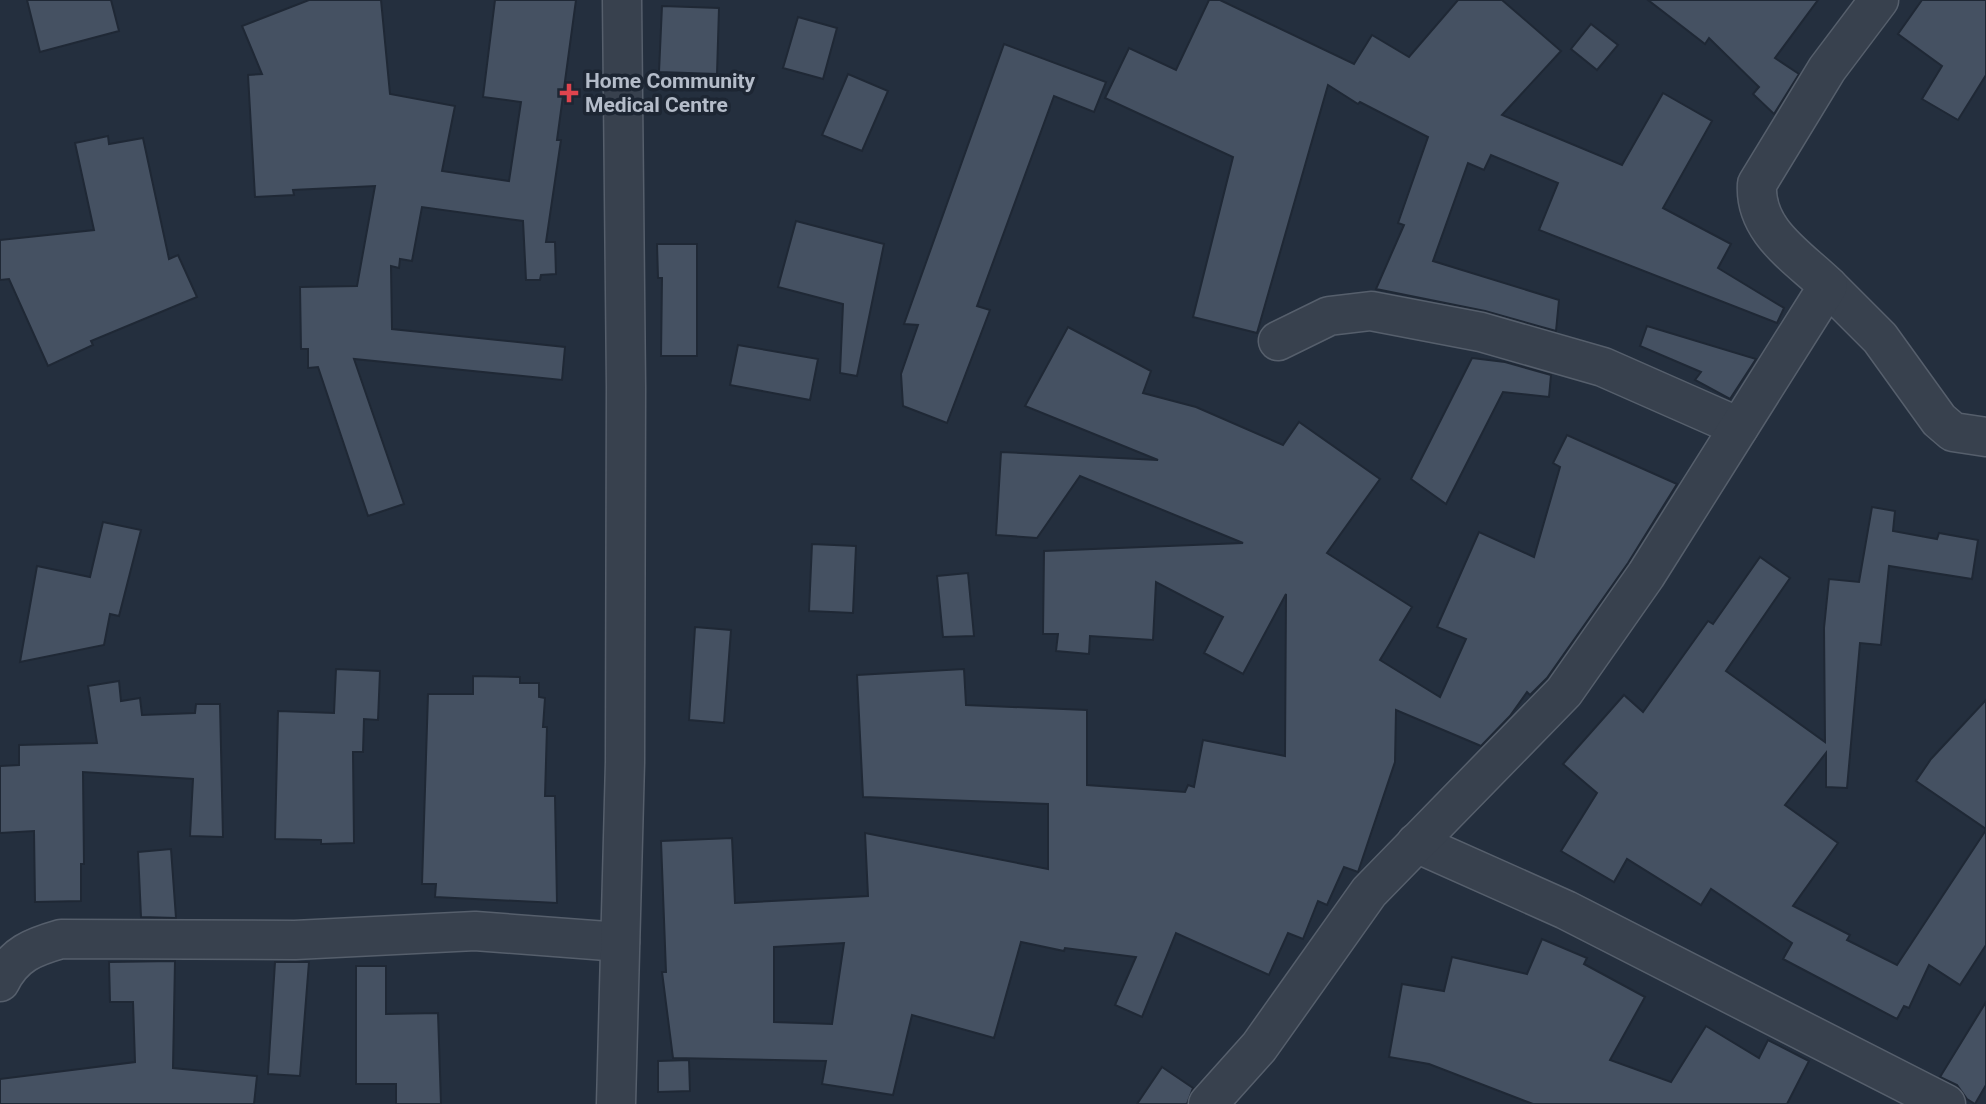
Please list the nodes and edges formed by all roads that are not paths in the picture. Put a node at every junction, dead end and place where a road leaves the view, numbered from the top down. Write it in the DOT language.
graph roads {
  1 [pos="622,0"];
  2 [pos="1879,0"];
  3 [pos="1828,286"];
  4 [pos="1278,341"];
  5 [pos="1739,427"];
  6 [pos="1986,437"];
  7 [pos="1416,844"];
  8 [pos="620,942"];
  9 [pos="0,982"];
  10 [pos="617,1104"];
  11 [pos="1208,1104"];
  12 [pos="1946,1104"];
  1 -- 8 [label="street"];
  2 -- 3 [label="street"];
  3 -- 5 [label="street"];
  3 -- 6 [label="street"];
  4 -- 5 [label="street"];
  5 -- 7 [label="street"];
  7 -- 11 [label="street"];
  7 -- 12 [label="street"];
  8 -- 9 [label="street"];
  8 -- 10 [label="street"];
}
